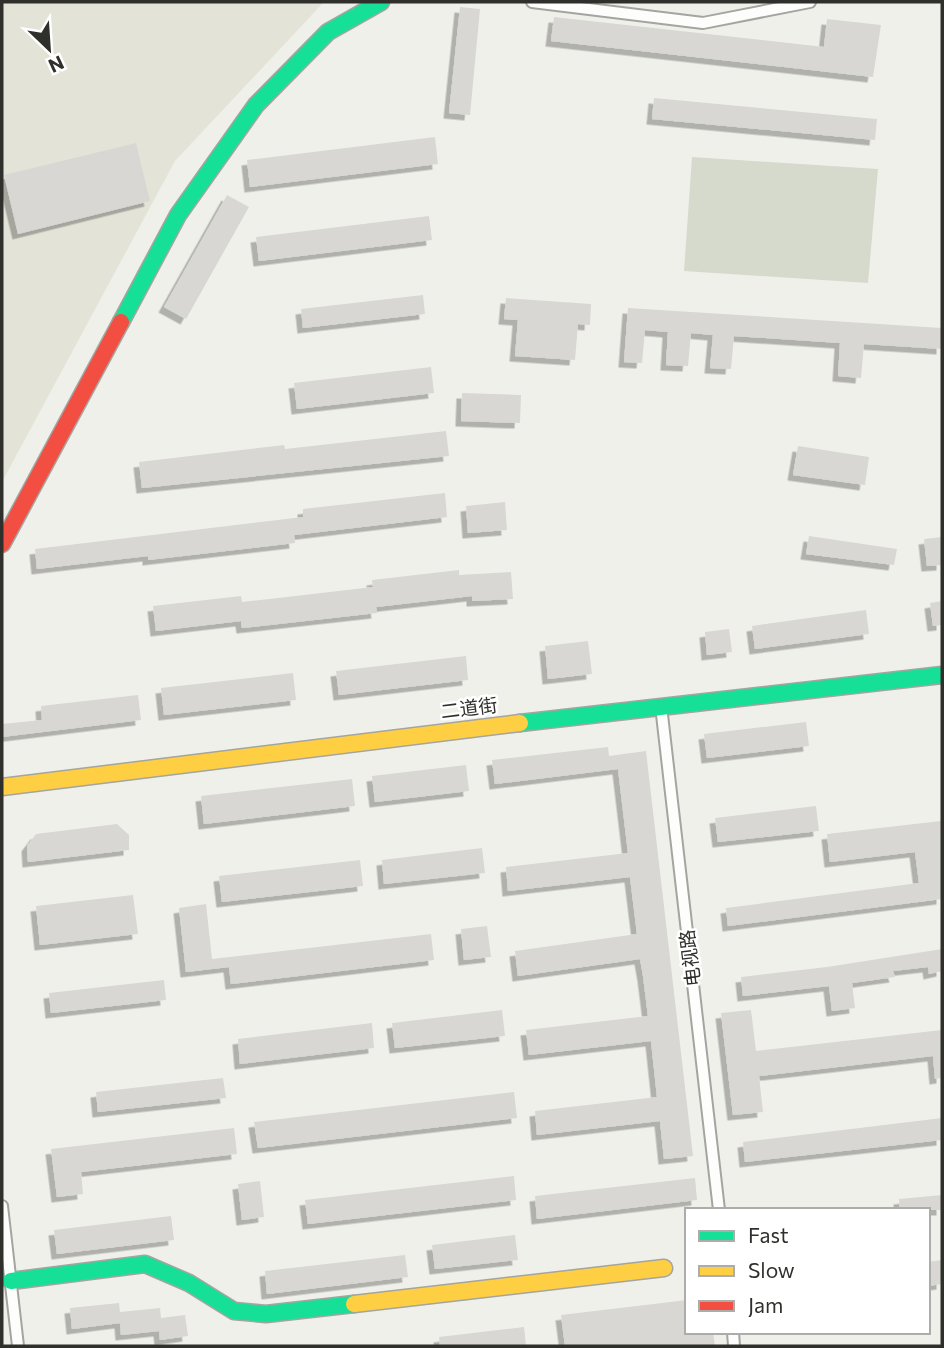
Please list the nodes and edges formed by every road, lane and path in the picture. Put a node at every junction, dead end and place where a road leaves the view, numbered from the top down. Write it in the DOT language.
graph roads {
  1 [pos="381,2"];
  2 [pos="532,2"];
  3 [pos="810,2"];
  4 [pos="2,544"];
  5 [pos="942,674"];
  6 [pos="661,706"];
  7 [pos="2,787"];
  8 [pos="2,1206"];
  9 [pos="719,1208"];
  10 [pos="664,1268"];
  11 [pos="11,1281"];
  12 [pos="18,1346"];
  1 -- 4 [label="street"];
  2 -- 3 [label="street"];
  5 -- 6 [label="street, 二道街"];
  6 -- 7 [label="street, 二道街"];
  6 -- 9 [label="street, 电视路"];
  8 -- 11 [label="street"];
  10 -- 11 [label="street"];
  11 -- 12 [label="street"];
}
